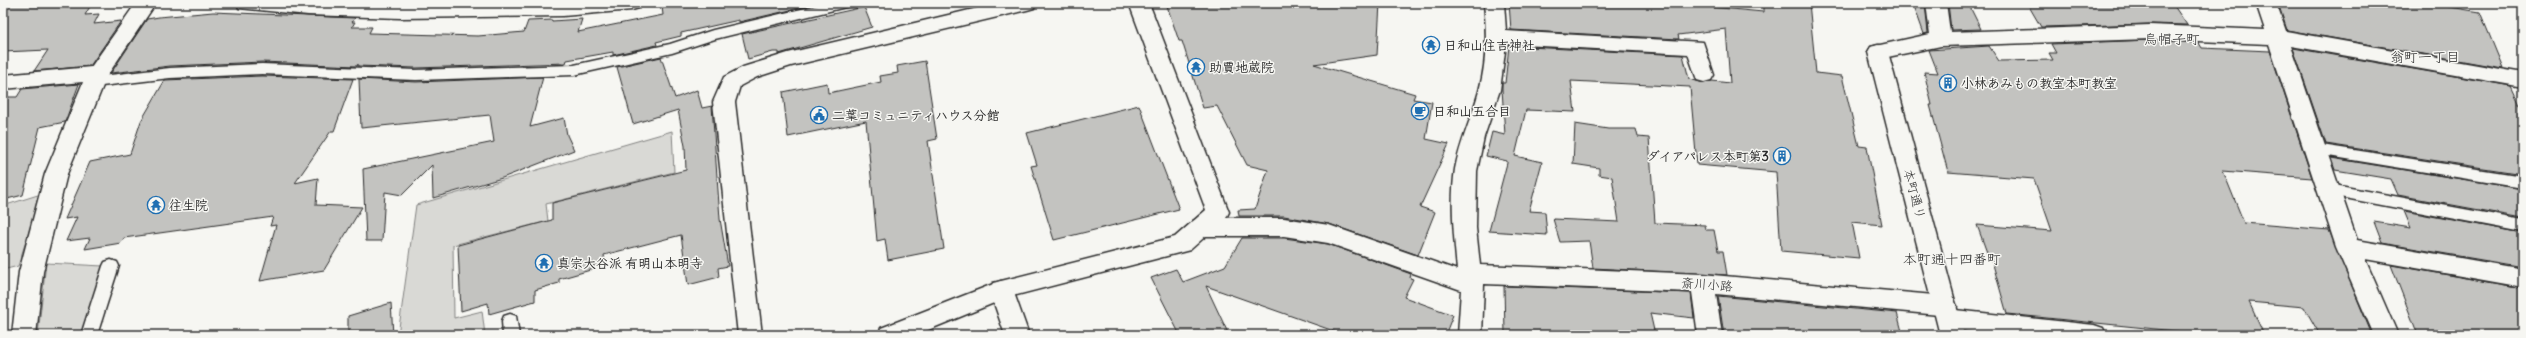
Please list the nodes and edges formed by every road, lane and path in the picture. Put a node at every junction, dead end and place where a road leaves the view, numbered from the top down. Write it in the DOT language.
graph roads {
  1 [pos="146,3"];
  2 [pos="246,3"];
  3 [pos="632,3"];
  4 [pos="845,3"];
  5 [pos="1027,3"];
  6 [pos="1139,3"];
  7 [pos="1494,3"];
  8 [pos="1936,3"];
  9 [pos="2266,3"];
  10 [pos="284,5"];
  11 [pos="945,13"];
  12 [pos="1497,37"];
  13 [pos="2278,37"];
  14 [pos="1941,39"];
  15 [pos="1704,75"];
  16 [pos="95,78"];
  17 [pos="2523,80"];
  18 [pos="3,82"];
  19 [pos="2315,149"];
  20 [pos="2523,182"];
  21 [pos="2329,190"];
  22 [pos="2523,226"];
  23 [pos="1201,227"];
  24 [pos="2348,247"];
  25 [pos="110,266"];
  26 [pos="2523,278"];
  27 [pos="1471,280"];
  28 [pos="1702,283"];
  29 [pos="1001,290"];
  30 [pos="1948,320"];
  31 [pos="24,335"];
  32 [pos="89,335"];
  33 [pos="750,335"];
  34 [pos="890,335"];
  35 [pos="1017,335"];
  36 [pos="1470,335"];
  37 [pos="1710,335"];
  38 [pos="2094,335"];
  39 [pos="2386,335"];
  1 -- 16 [label="street"];
  2 -- 10 [label="street"];
  3 -- 10 [label="street"];
  4 -- 16 [label="lane"];
  5 -- 11 [label="street"];
  6 -- 23 [label="street"];
  7 -- 12 [label="street"];
  8 -- 14 [label="street"];
  9 -- 13 [label="street"];
  11 -- 33 [label="street"];
  12 -- 15 [label="street"];
  12 -- 27 [label="street"];
  13 -- 14 [label="street"];
  13 -- 17 [label="street"];
  13 -- 19 [label="street"];
  14 -- 30 [label="street, 本町通り"];
  16 -- 18 [label="street"];
  16 -- 31 [label="street"];
  19 -- 20 [label="lane"];
  19 -- 21 [label="street"];
  21 -- 22 [label="lane"];
  21 -- 24 [label="street"];
  23 -- 27 [label="street, 斎川小路"];
  23 -- 29 [label="street"];
  24 -- 26 [label="street"];
  24 -- 39 [label="street"];
  25 -- 32 [label="lane"];
  27 -- 28 [label="street, 斎川小路"];
  27 -- 36 [label="street"];
  28 -- 30 [label="street, 斎川小路"];
  28 -- 37 [label="street"];
  29 -- 34 [label="street"];
  29 -- 35 [label="street"];
  30 -- 38 [label="street, 斎川小路"];
}
